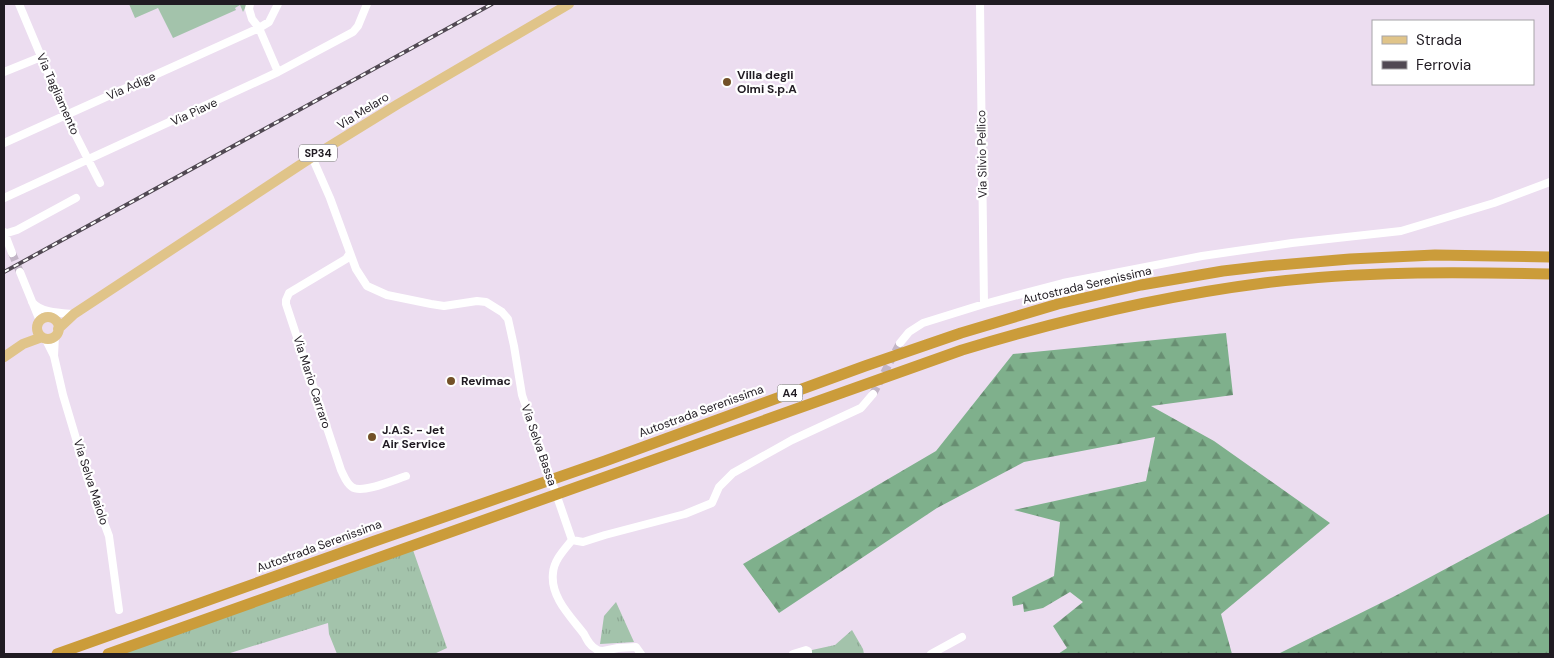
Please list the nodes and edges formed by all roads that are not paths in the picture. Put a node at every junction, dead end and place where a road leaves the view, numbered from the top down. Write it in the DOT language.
graph roads {
  1 [pos="19,4"];
  2 [pos="250,4"];
  3 [pos="278,4"];
  4 [pos="367,4"];
  5 [pos="569,4"];
  6 [pos="980,4"];
  7 [pos="259,28"];
  8 [pos="41,57"];
  9 [pos="4,72"];
  10 [pos="278,72"];
  11 [pos="66,116"];
  12 [pos="4,143"];
  13 [pos="312,157"];
  14 [pos="88,160"];
  15 [pos="1550,182"];
  16 [pos="100,183"];
  17 [pos="4,198"];
  18 [pos="76,198"];
  19 [pos="4,233"];
  20 [pos="350,250"];
  21 [pos="12,254"];
  22 [pos="1550,257"];
  23 [pos="20,272"];
  24 [pos="1550,274"];
  25 [pos="30,300"];
  26 [pos="984,304"];
  27 [pos="74,314"];
  28 [pos="47,330"];
  29 [pos="900,343"];
  30 [pos="4,357"];
  31 [pos="873,394"];
  32 [pos="406,476"];
  33 [pos="572,540"];
  34 [pos="119,610"];
  35 [pos="962,638"];
  36 [pos="604,653"];
  37 [pos="56,654"];
  38 [pos="108,654"];
  39 [pos="641,654"];
  40 [pos="794,654"];
  41 [pos="808,654"];
  42 [pos="931,654"];
  1 -- 8 [label="street, Via Tagliamento"];
  2 -- 7 [label="street"];
  3 -- 7 [label="street"];
  4 -- 10 [label="street, Via Piave"];
  5 -- 13 [label="main road, Via Melaro / SP34"];
  6 -- 26 [label="street, Via Silvio Pellico"];
  7 -- 10 [label="street"];
  7 -- 11 [label="street, Via Adige"];
  8 -- 9 [label="street"];
  8 -- 11 [label="street, Via Tagliamento"];
  10 -- 14 [label="street, Via Piave"];
  11 -- 12 [label="street, Via Adige"];
  11 -- 14 [label="street, Via Tagliamento"];
  13 -- 20 [label="street, Via Selva Bassa"];
  13 -- 27 [label="main road, Via Melaro / SP34"];
  14 -- 16 [label="street, Via Tagliamento"];
  14 -- 17 [label="street, Via Piave"];
  15 -- 26 [label="street"];
  18 -- 19 [label="street"];
  19 -- 21 [label="street"];
  20 -- 32 [label="street, Via Mario Carraro"];
  20 -- 33 [label="street, Via Selva Bassa"];
  22 -- 37 [label="highway, Autostrada Serenissima / A4"];
  23 -- 25 [label="street, Via Selva Maiolo"];
  24 -- 38 [label="highway, A4"];
  25 -- 27 [label="street"];
  25 -- 28 [label="street, Via Selva Maiolo"];
  26 -- 29 [label="street"];
  27 -- 28 [label="main road, Via Melaro / SP34"];
  27 -- 28 [label="main road, Via Melaro / SP34"];
  28 -- 30 [label="main road, Via Melaro / SP34"];
  28 -- 34 [label="street, Via Selva Maiolo"];
  31 -- 33 [label="street"];
  33 -- 36 [label="street"];
  35 -- 42 [label="street"];
  36 -- 39 [label="street"];
  40 -- 41 [label="street"];
}
